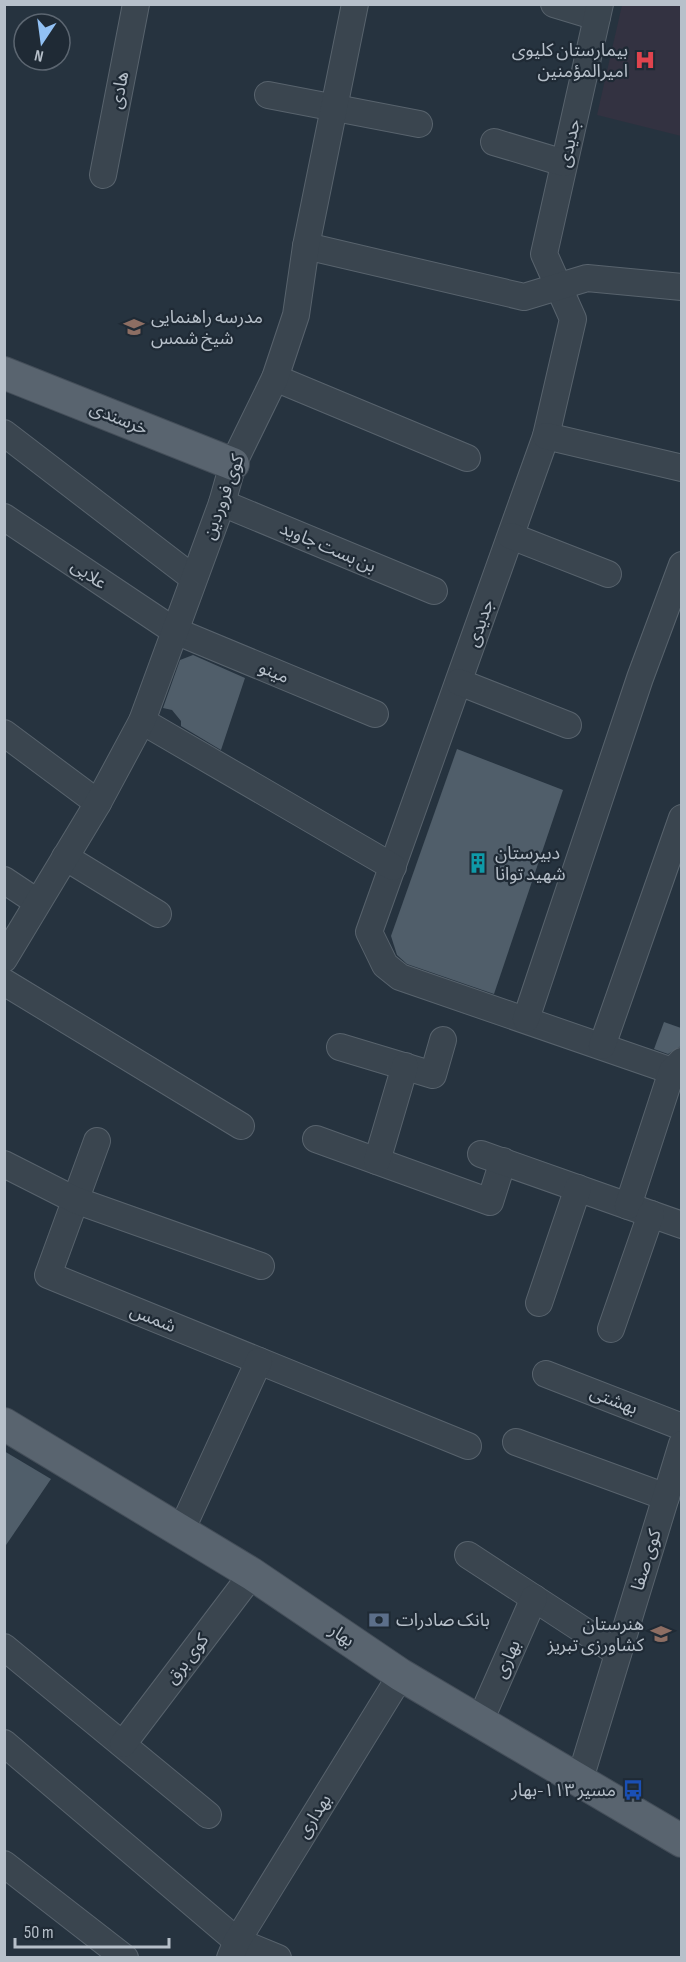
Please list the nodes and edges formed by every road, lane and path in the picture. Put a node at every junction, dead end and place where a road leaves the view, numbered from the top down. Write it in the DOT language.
graph roads {
  1 [pos="136,4"];
  2 [pos="355,4"];
  3 [pos="554,4"];
  4 [pos="598,11"];
  5 [pos="268,95"];
  6 [pos="333,107"];
  7 [pos="419,124"];
  8 [pos="494,142"];
  9 [pos="564,163"];
  10 [pos="103,175"];
  11 [pos="306,246"];
  12 [pos="558,287"];
  13 [pos="681,287"];
  14 [pos="4,372"];
  15 [pos="275,378"];
  16 [pos="4,433"];
  17 [pos="546,436"];
  18 [pos="466,458"];
  19 [pos="233,464"];
  20 [pos="681,468"];
  21 [pos="222,502"];
  22 [pos="4,517"];
  23 [pos="511,536"];
  24 [pos="681,565"];
  25 [pos="608,574"];
  26 [pos="193,578"];
  27 [pos="434,591"];
  28 [pos="173,630"];
  29 [pos="459,682"];
  30 [pos="375,714"];
  31 [pos="142,721"];
  32 [pos="568,725"];
  33 [pos="4,734"];
  34 [pos="98,803"];
  35 [pos="681,818"];
  36 [pos="65,857"];
  37 [pos="393,867"];
  38 [pos="4,880"];
  39 [pos="37,902"];
  40 [pos="158,914"];
  41 [pos="4,959"];
  42 [pos="4,982"];
  43 [pos="526,1019"];
  44 [pos="443,1040"];
  45 [pos="602,1046"];
  46 [pos="340,1047"];
  47 [pos="405,1066"];
  48 [pos="677,1066"];
  49 [pos="241,1125"];
  50 [pos="316,1139"];
  51 [pos="97,1141"];
  52 [pos="376,1161"];
  53 [pos="4,1164"];
  54 [pos="579,1188"];
  55 [pos="75,1200"];
  56 [pos="639,1210"];
  57 [pos="681,1225"];
  58 [pos="261,1266"];
  59 [pos="539,1303"];
  60 [pos="610,1329"];
  61 [pos="259,1361"];
  62 [pos="546,1374"];
  63 [pos="4,1424"];
  64 [pos="681,1427"];
  65 [pos="516,1443"];
  66 [pos="681,1444"];
  67 [pos="468,1446"];
  68 [pos="666,1497"];
  69 [pos="181,1531"];
  70 [pos="468,1555"];
  71 [pos="252,1574"];
  72 [pos="534,1598"];
  73 [pos="4,1647"];
  74 [pos="618,1653"];
  75 [pos="401,1675"];
  76 [pos="480,1721"];
  77 [pos="4,1743"];
  78 [pos="123,1744"];
  79 [pos="580,1779"];
  80 [pos="208,1815"];
  81 [pos="681,1841"];
  82 [pos="4,1864"];
  83 [pos="234,1949"];
  84 [pos="125,1958"];
  85 [pos="278,1958"];
  1 -- 10 [label="street, هادی"];
  2 -- 6 [label="street, کوی فروردین"];
  3 -- 4 [label="street"];
  4 -- 9 [label="street, جدیدی"];
  5 -- 6 [label="street"];
  6 -- 7 [label="street"];
  6 -- 11 [label="street, کوی فروردین"];
  8 -- 9 [label="street"];
  9 -- 12 [label="street, جدیدی"];
  11 -- 12 [label="street"];
  11 -- 15 [label="street, کوی فروردین"];
  12 -- 13 [label="street"];
  12 -- 17 [label="street, جدیدی"];
  14 -- 19 [label="main road, خرسندی"];
  15 -- 18 [label="street"];
  15 -- 19 [label="street, کوی فروردین"];
  16 -- 26 [label="street"];
  17 -- 20 [label="street"];
  17 -- 23 [label="street, جدیدی"];
  19 -- 21 [label="street, کوی فروردین"];
  21 -- 26 [label="street, کوی فروردین"];
  21 -- 27 [label="street, بن بست جاوید"];
  22 -- 28 [label="street, علایی"];
  23 -- 25 [label="street"];
  23 -- 29 [label="street, جدیدی"];
  24 -- 43 [label="street"];
  26 -- 28 [label="street, کوی فروردین"];
  28 -- 30 [label="street, مینو"];
  28 -- 31 [label="street, کوی فروردین"];
  29 -- 32 [label="street"];
  29 -- 37 [label="street, جدیدی"];
  31 -- 34 [label="street, کوی فروردین"];
  31 -- 37 [label="street"];
  33 -- 34 [label="street"];
  34 -- 36 [label="street, کوی فروردین"];
  35 -- 45 [label="street"];
  36 -- 39 [label="street, کوی فروردین"];
  36 -- 40 [label="street"];
  37 -- 43 [label="street, جدیدی"];
  38 -- 39 [label="street"];
  39 -- 41 [label="street, کوی فروردین"];
  42 -- 49 [label="street"];
  43 -- 45 [label="street, جدیدی"];
  44 -- 47 [label="street"];
  45 -- 48 [label="street, جدیدی"];
  46 -- 47 [label="street"];
  47 -- 52 [label="street"];
  48 -- 56 [label="street"];
  50 -- 52 [label="street"];
  51 -- 55 [label="street"];
  52 -- 54 [label="street"];
  53 -- 55 [label="street"];
  54 -- 56 [label="street"];
  54 -- 59 [label="street"];
  55 -- 58 [label="street"];
  55 -- 61 [label="street, شمس"];
  56 -- 57 [label="street"];
  56 -- 60 [label="street"];
  61 -- 67 [label="street, شمس"];
  61 -- 69 [label="street"];
  62 -- 64 [label="street, بهشتی"];
  63 -- 69 [label="main road, بهار"];
  65 -- 68 [label="street"];
  66 -- 68 [label="street, کوی صفا"];
  68 -- 74 [label="street, کوی صفا"];
  69 -- 71 [label="main road, بهار"];
  70 -- 72 [label="street"];
  71 -- 75 [label="main road, بهار"];
  71 -- 78 [label="street, کوی برق"];
  72 -- 74 [label="street"];
  72 -- 76 [label="street, بهاری"];
  73 -- 78 [label="street"];
  74 -- 79 [label="street, کوی صفا"];
  75 -- 76 [label="main road, بهار"];
  75 -- 83 [label="street, بهداری"];
  76 -- 79 [label="main road, بهار"];
  77 -- 83 [label="street"];
  78 -- 80 [label="street"];
  79 -- 81 [label="main road, بهار"];
  82 -- 84 [label="street"];
  83 -- 85 [label="street"];
}
